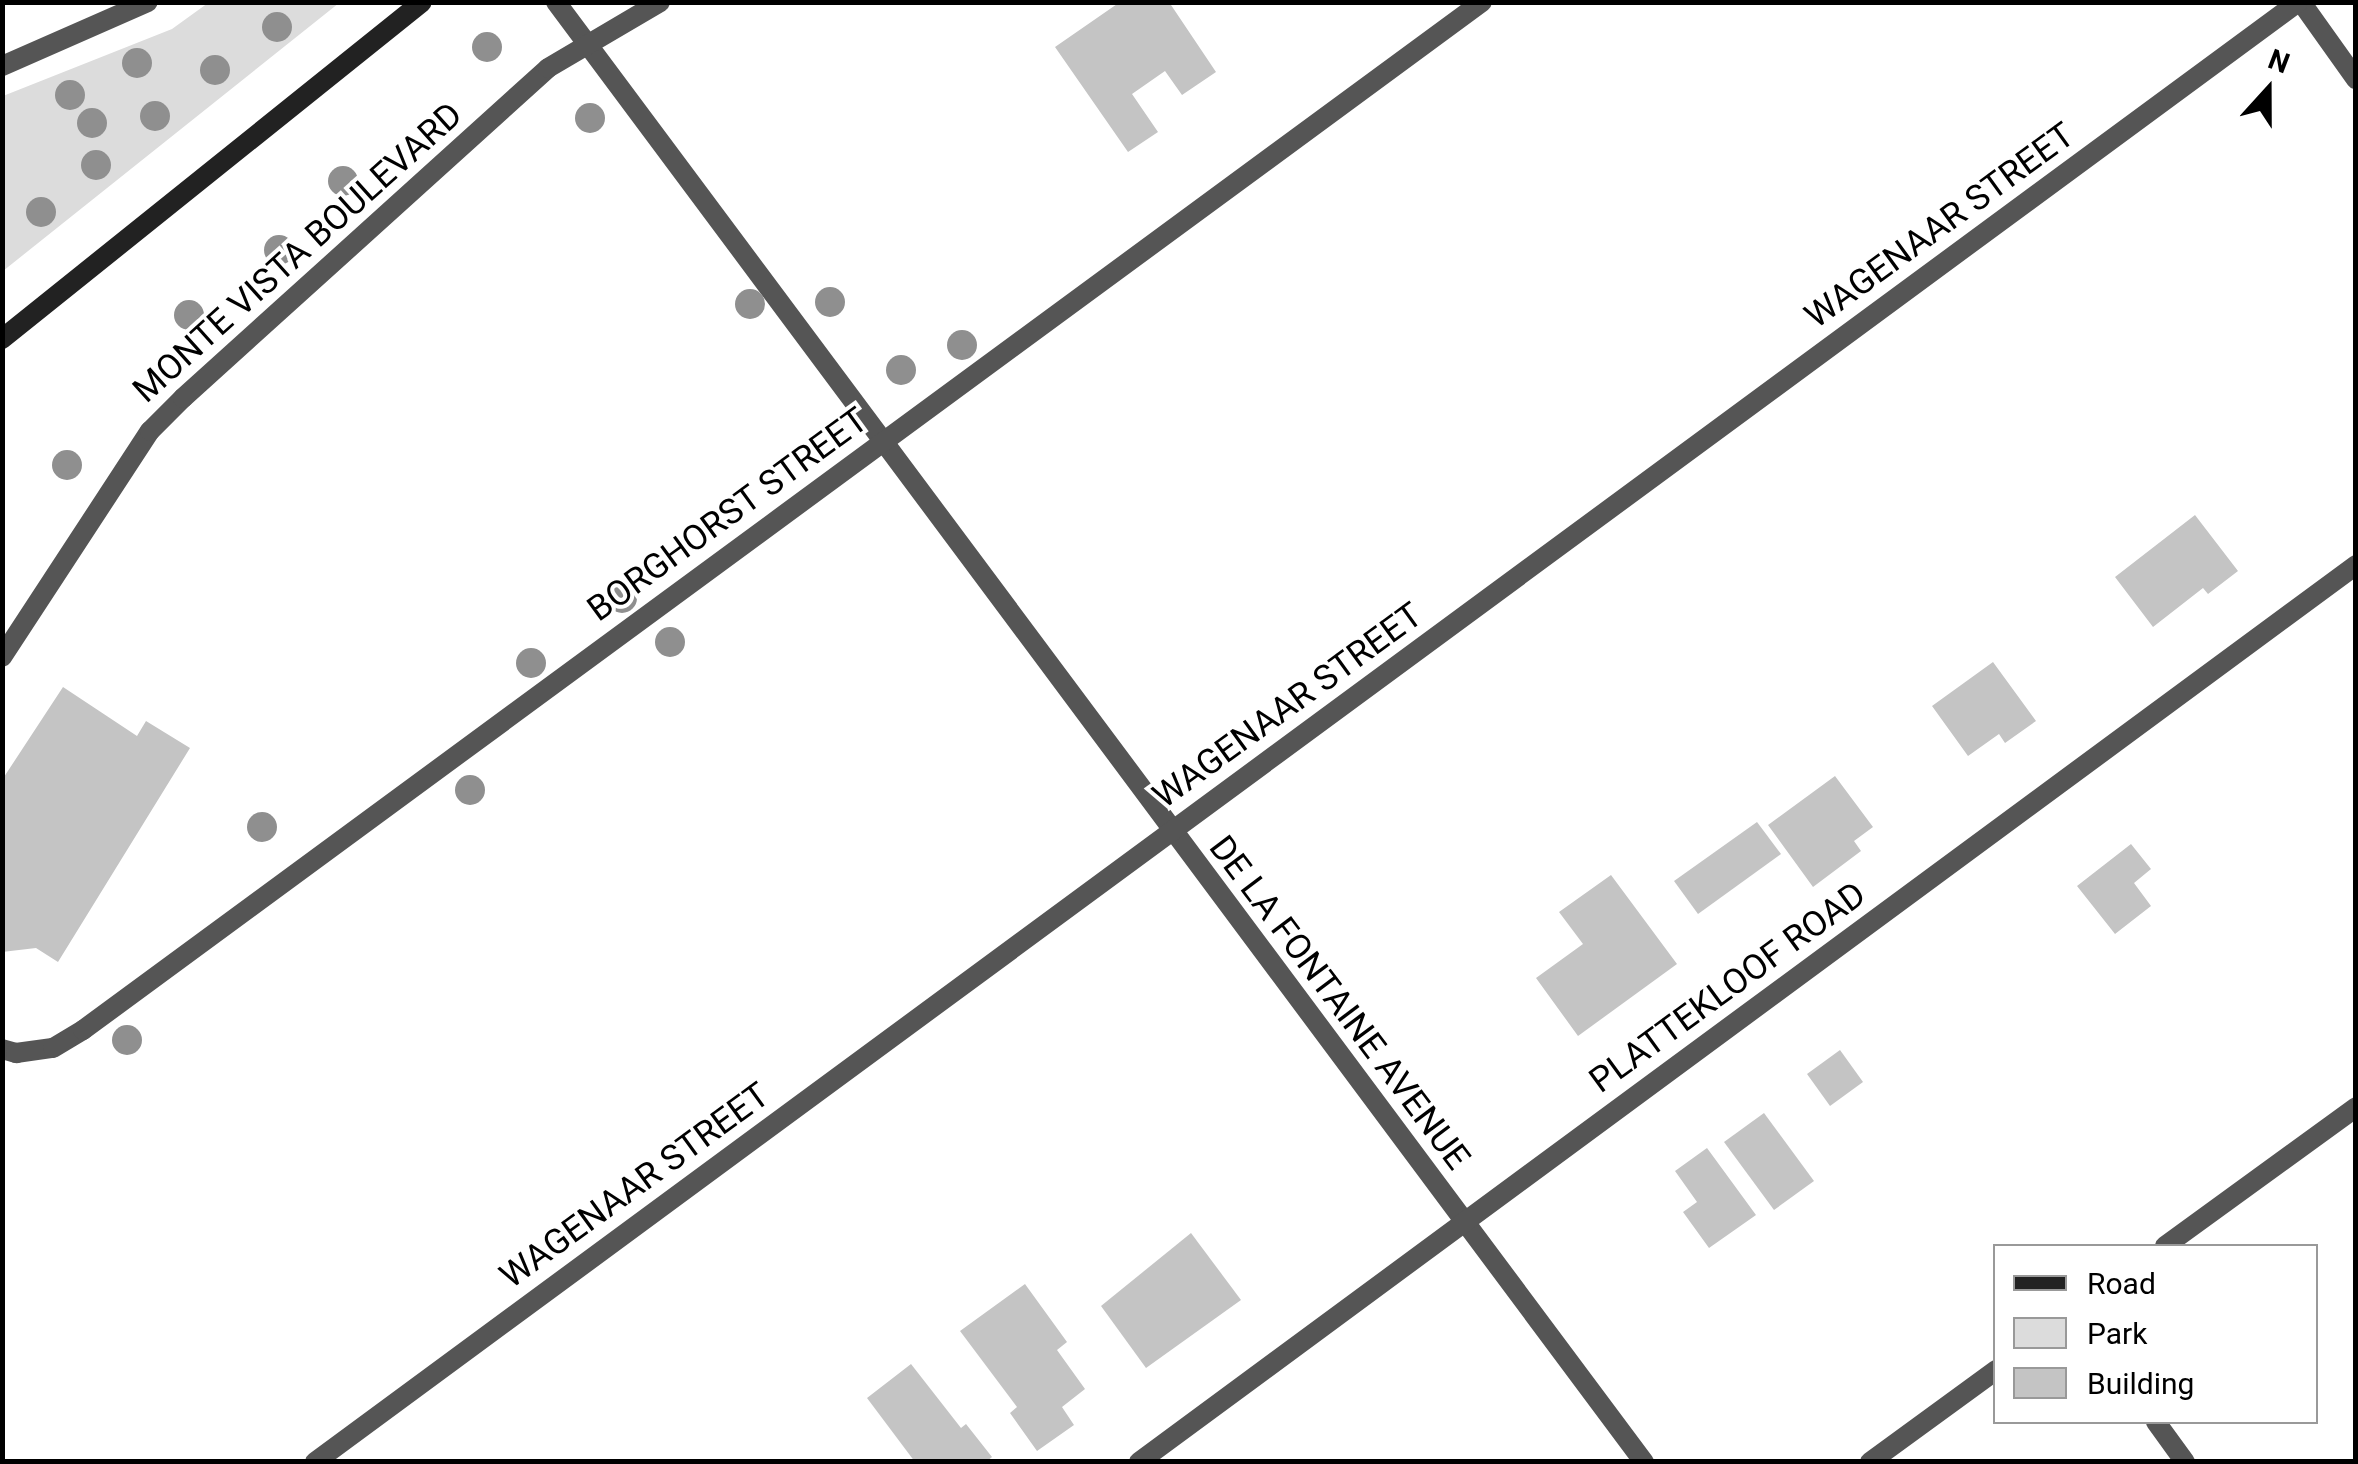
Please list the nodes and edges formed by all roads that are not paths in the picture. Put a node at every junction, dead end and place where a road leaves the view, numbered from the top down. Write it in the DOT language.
graph roads {
  1 [pos="148,2"];
  2 [pos="422,2"];
  3 [pos="556,2"];
  4 [pos="660,2"];
  5 [pos="1482,2"];
  6 [pos="2300,2"];
  7 [pos="586,46"];
  8 [pos="2,66"];
  9 [pos="2356,78"];
  10 [pos="2,339"];
  11 [pos="884,440"];
  12 [pos="2356,565"];
  13 [pos="2,657"];
  14 [pos="1171,833"];
  15 [pos="2,1050"];
  16 [pos="2356,1107"];
  17 [pos="1463,1224"];
  18 [pos="2168,1244"];
  19 [pos="1993,1372"];
  20 [pos="2157,1424"];
  21 [pos="316,1462"];
  22 [pos="1139,1462"];
  23 [pos="1644,1462"];
  24 [pos="1870,1462"];
  25 [pos="2185,1462"];
  1 -- 8 [label="street"];
  2 -- 10 [label="main road"];
  3 -- 7 [label="street, DE LA FONTAINE AVENUE"];
  4 -- 7 [label="street, MONTE VISTA BOULEVARD"];
  5 -- 11 [label="street, BORGHORST STREET"];
  6 -- 9 [label="street"];
  6 -- 14 [label="street, WAGENAAR STREET"];
  7 -- 11 [label="street, DE LA FONTAINE AVENUE"];
  7 -- 13 [label="street, MONTE VISTA BOULEVARD"];
  11 -- 14 [label="street, DE LA FONTAINE AVENUE"];
  11 -- 15 [label="street, BORGHORST STREET"];
  12 -- 17 [label="street, PLATTEKLOOF ROAD"];
  14 -- 17 [label="street, DE LA FONTAINE AVENUE"];
  14 -- 21 [label="street, WAGENAAR STREET"];
  16 -- 18 [label="street"];
  17 -- 22 [label="street, PLATTEKLOOF ROAD"];
  17 -- 23 [label="street, DE LA FONTAINE AVENUE"];
  19 -- 24 [label="street"];
  20 -- 25 [label="street"];
}
